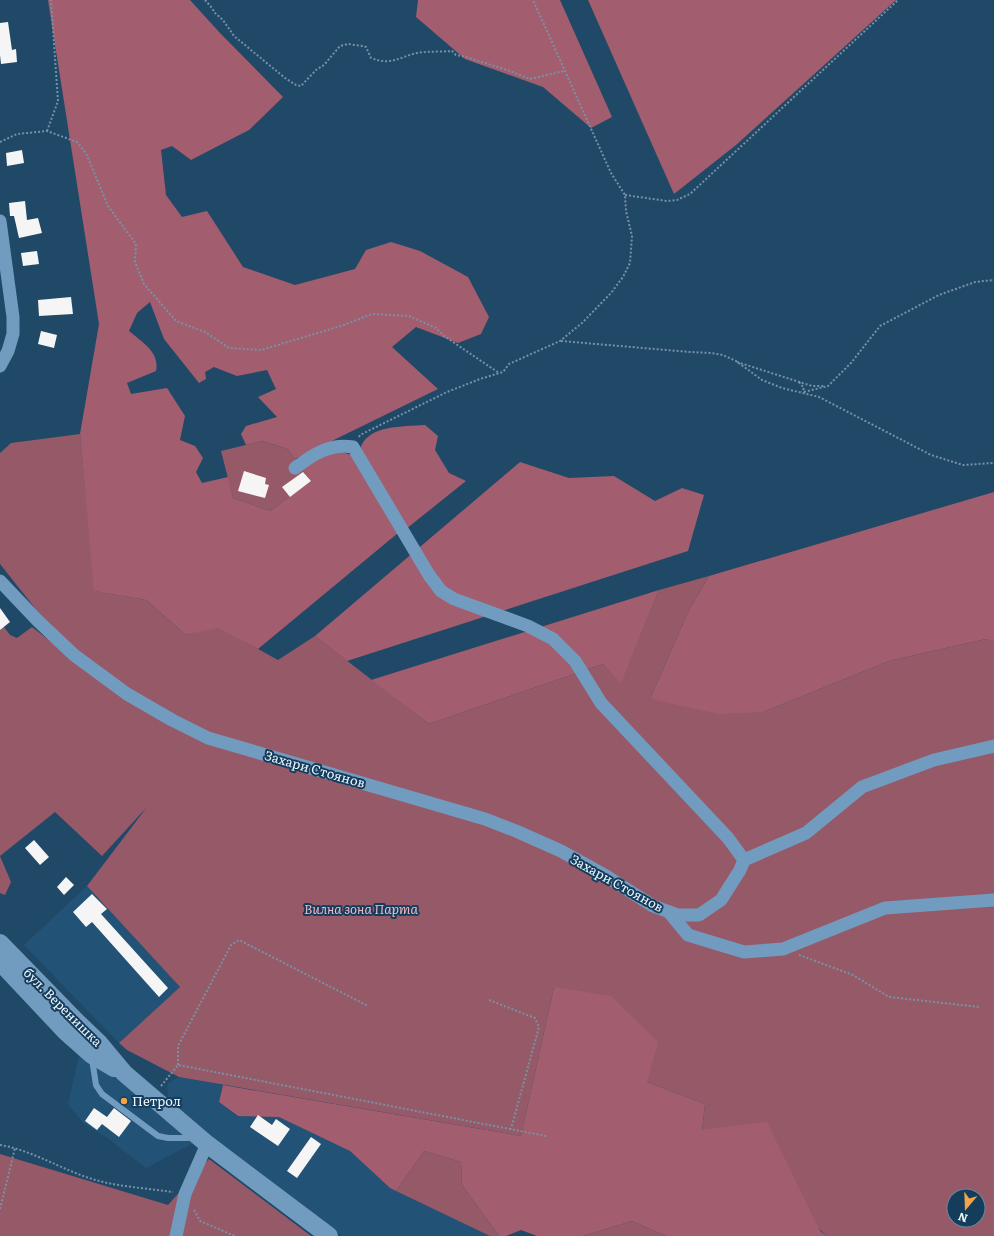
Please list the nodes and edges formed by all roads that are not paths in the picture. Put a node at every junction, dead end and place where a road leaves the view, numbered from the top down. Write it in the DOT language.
graph roads {
  1 [pos="0,221"];
  2 [pos="0,366"];
  3 [pos="295,468"];
  4 [pos="0,581"];
  5 [pos="994,746"];
  6 [pos="744,860"];
  7 [pos="994,900"];
  8 [pos="669,912"];
  9 [pos="1,952"];
  10 [pos="92,1055"];
  11 [pos="124,1073"];
  12 [pos="200,1138"];
  13 [pos="176,1236"];
  14 [pos="328,1236"];
  1 -- 2 [label="street"];
  3 -- 6 [label="street"];
  4 -- 8 [label="street, Захари Стоянов"];
  5 -- 6 [label="street"];
  6 -- 8 [label="street, Захари Стоянов"];
  7 -- 8 [label="street"];
  9 -- 10 [label="main road, бул. Веренишка"];
  9 -- 11 [label="main road, бул. Веренишка"];
  10 -- 11 [label="main road, бул. Веренишка"];
  10 -- 12 [label="lane"];
  11 -- 12 [label="main road, бул. Веренишка"];
  12 -- 13 [label="street"];
  12 -- 14 [label="main road, бул. Веренишка"];
}
